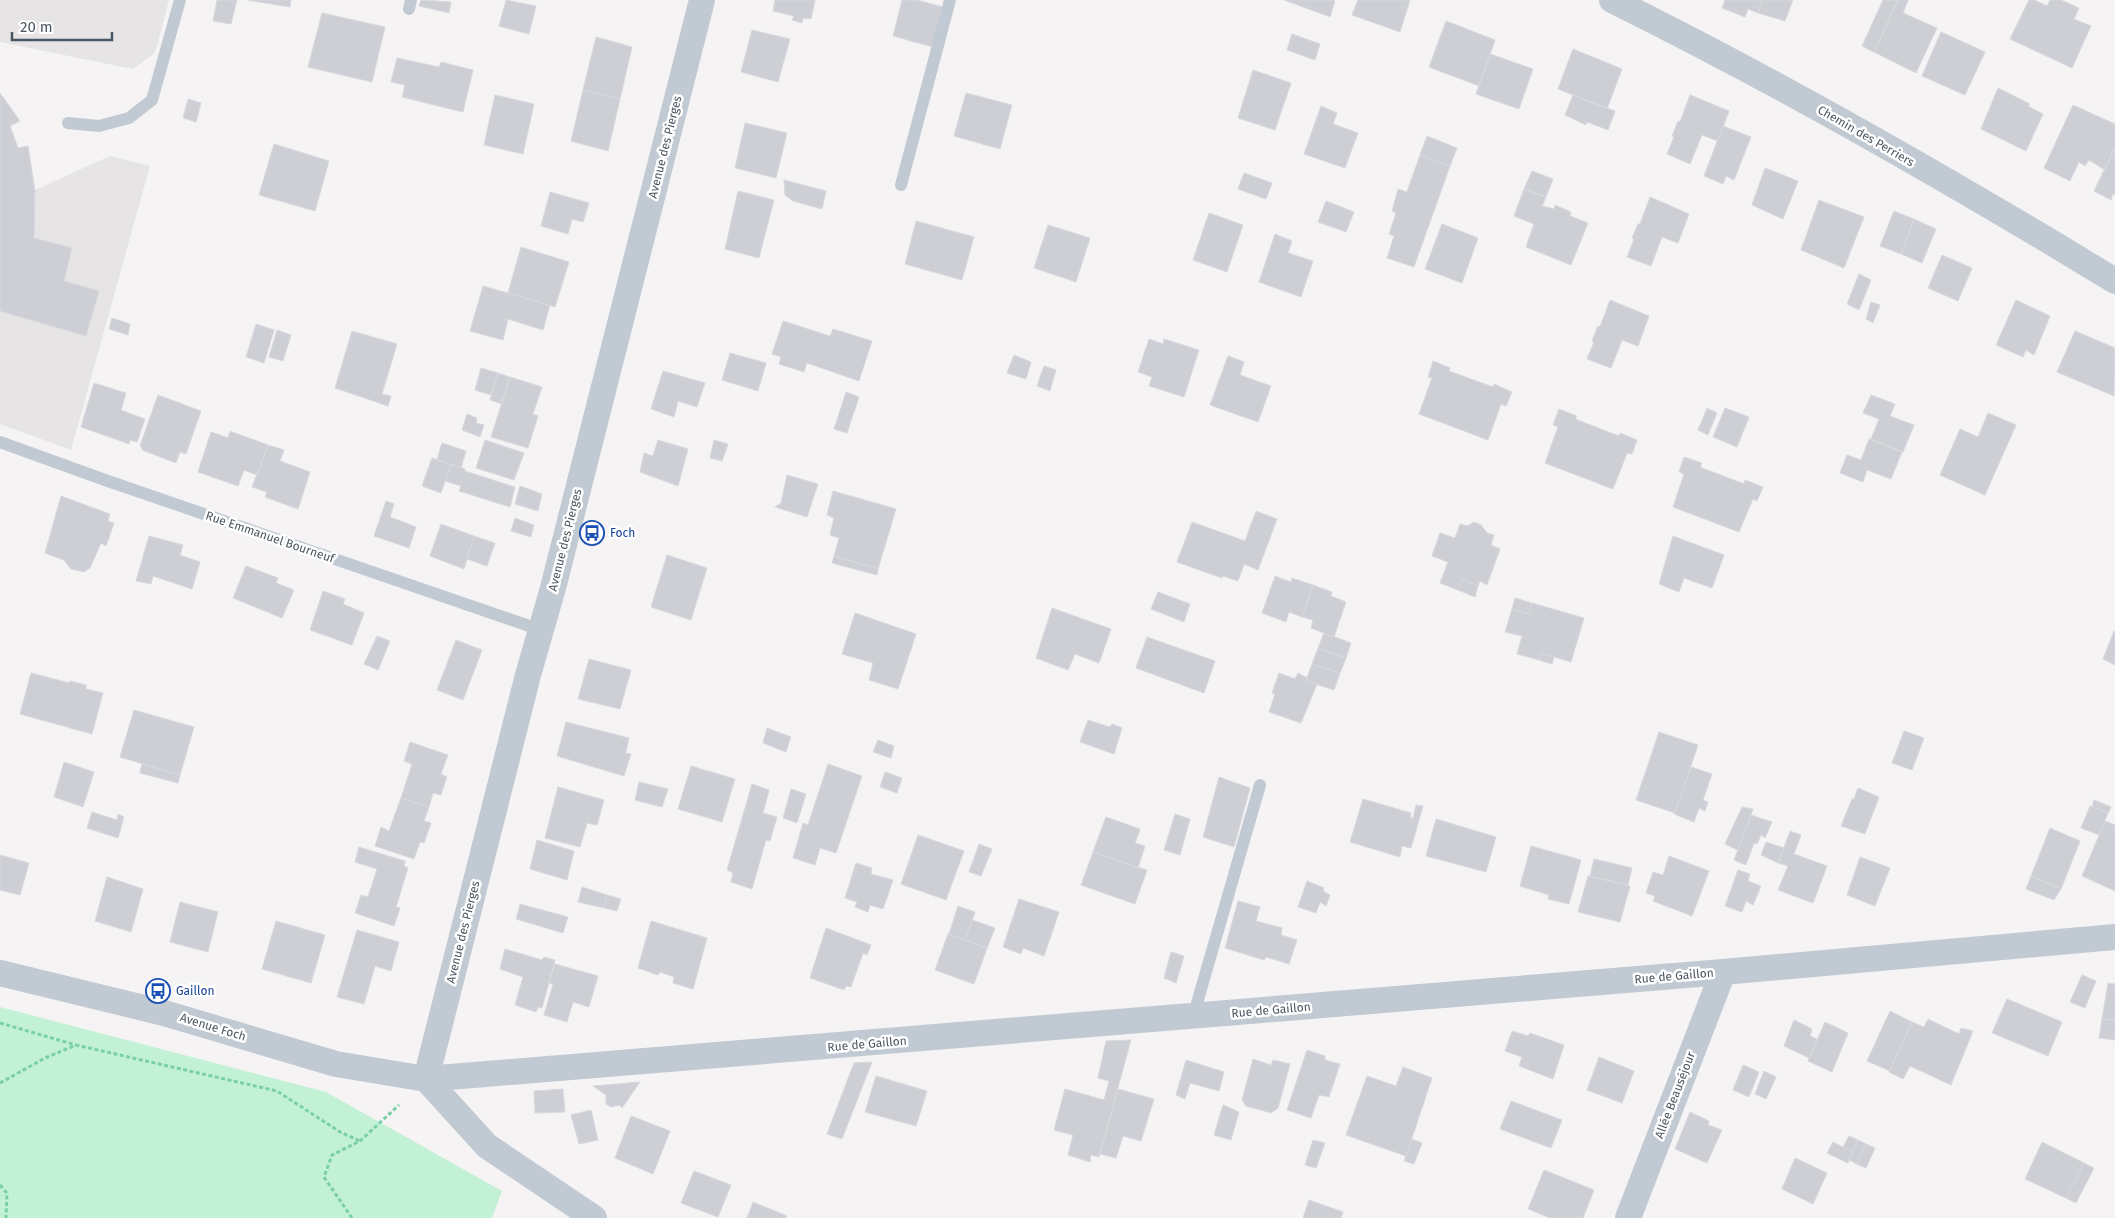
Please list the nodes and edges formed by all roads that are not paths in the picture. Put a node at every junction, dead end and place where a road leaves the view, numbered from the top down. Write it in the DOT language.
graph roads {
  1 [pos="180,0"];
  2 [pos="702,0"];
  3 [pos="950,0"];
  4 [pos="1612,0"];
  5 [pos="68,123"];
  6 [pos="901,184"];
  7 [pos="2115,280"];
  8 [pos="0,442"];
  9 [pos="541,630"];
  10 [pos="1260,785"];
  11 [pos="2115,937"];
  12 [pos="1723,972"];
  13 [pos="0,973"];
  14 [pos="1193,1016"];
  15 [pos="426,1079"];
  16 [pos="594,1218"];
  17 [pos="1628,1218"];
  1 -- 5 [label="lane"];
  2 -- 9 [label="street, Avenue des Pierges"];
  3 -- 6 [label="lane"];
  4 -- 7 [label="street, Chemin des Perriers"];
  8 -- 9 [label="lane, Rue Emmanuel Bourneuf"];
  9 -- 15 [label="street, Avenue des Pierges"];
  10 -- 14 [label="lane"];
  11 -- 12 [label="street, Rue de Gaillon"];
  12 -- 14 [label="street, Rue de Gaillon"];
  12 -- 17 [label="street, Allée Beauséjour"];
  13 -- 15 [label="street, Avenue Foch"];
  14 -- 15 [label="street, Rue de Gaillon"];
  15 -- 16 [label="street"];
}
